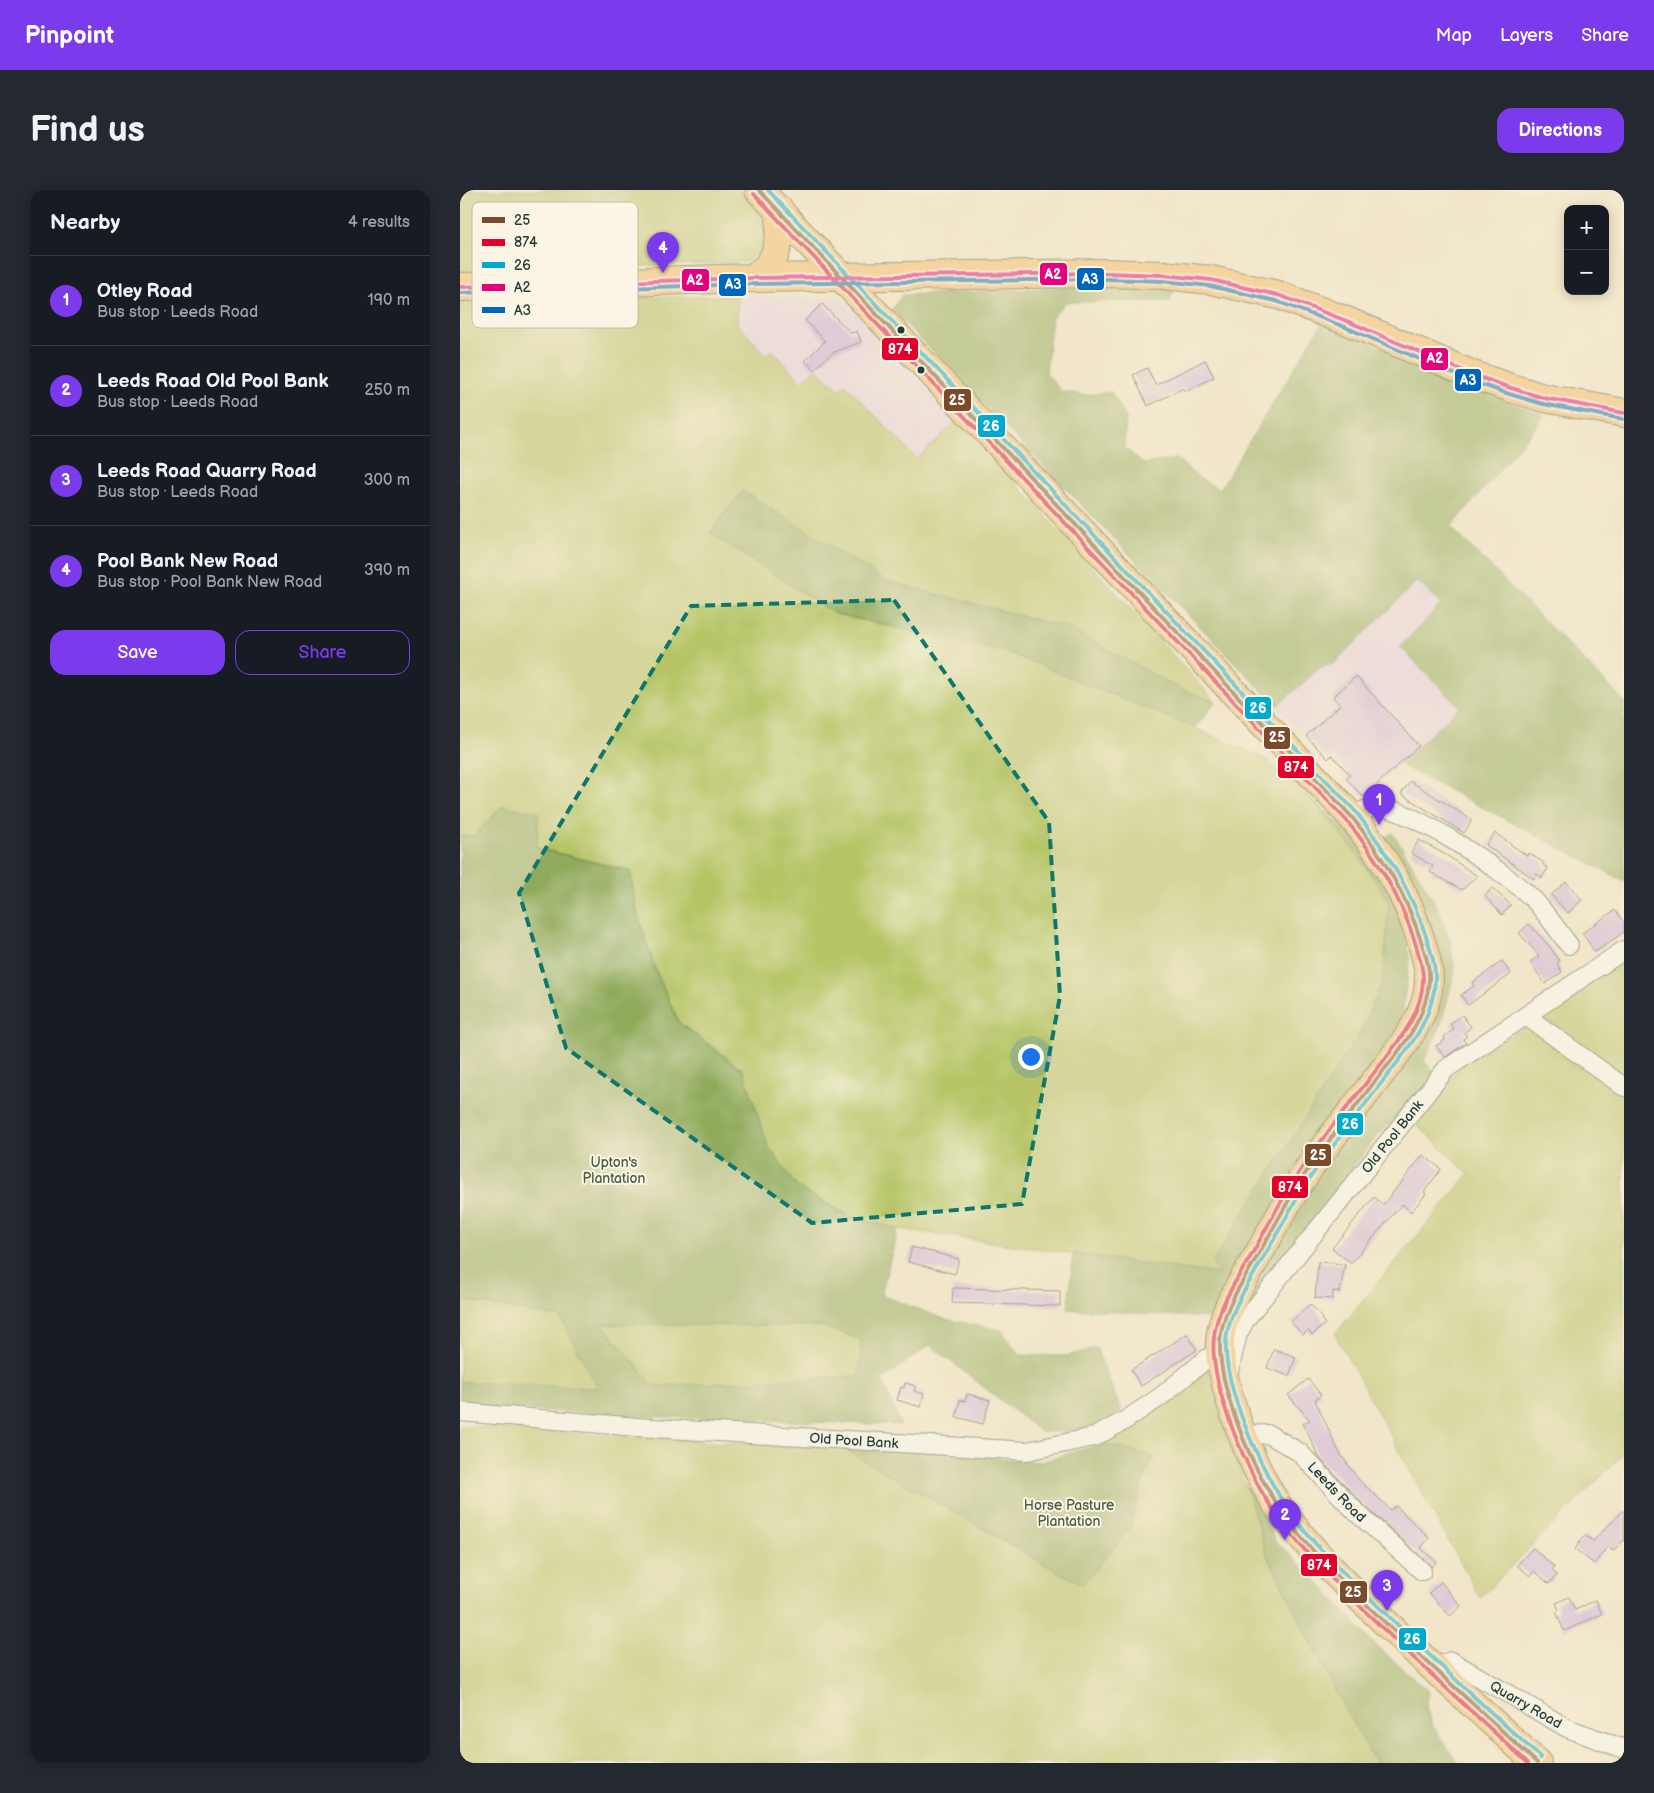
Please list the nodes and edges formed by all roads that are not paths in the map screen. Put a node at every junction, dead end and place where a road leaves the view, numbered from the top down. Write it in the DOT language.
graph roads {
  1 [pos="759,190"];
  2 [pos="780,211"];
  3 [pos="842,277"];
  4 [pos="753,278"];
  5 [pos="638,282"];
  6 [pos="1624,414"];
  7 [pos="1351,816"];
  8 [pos="1570,946"];
  9 [pos="1624,950"];
  10 [pos="1526,1016"];
  11 [pos="1624,1086"];
  12 [pos="1220,1350"];
  13 [pos="1226,1382"];
  14 [pos="460,1412"];
  15 [pos="1243,1435"];
  16 [pos="1422,1572"];
  17 [pos="1433,1668"];
  18 [pos="1624,1749"];
  19 [pos="1537,1763"];
  1 -- 2 [label="highway"];
  2 -- 3 [label="highway"];
  2 -- 4 [label="highway"];
  3 -- 4 [label="highway"];
  3 -- 6 [label="highway"];
  3 -- 7 [label="highway"];
  4 -- 5 [label="highway"];
  7 -- 8 [label="street"];
  7 -- 12 [label="highway"];
  9 -- 10 [label="street, Old Pool Bank"];
  10 -- 11 [label="street"];
  10 -- 13 [label="street, Old Pool Bank"];
  12 -- 13 [label="highway"];
  12 -- 14 [label="street, Old Pool Bank"];
  13 -- 15 [label="highway"];
  15 -- 16 [label="street, Leeds Road"];
  15 -- 17 [label="highway"];
  17 -- 18 [label="street, Quarry Road"];
  17 -- 19 [label="highway"];
}
